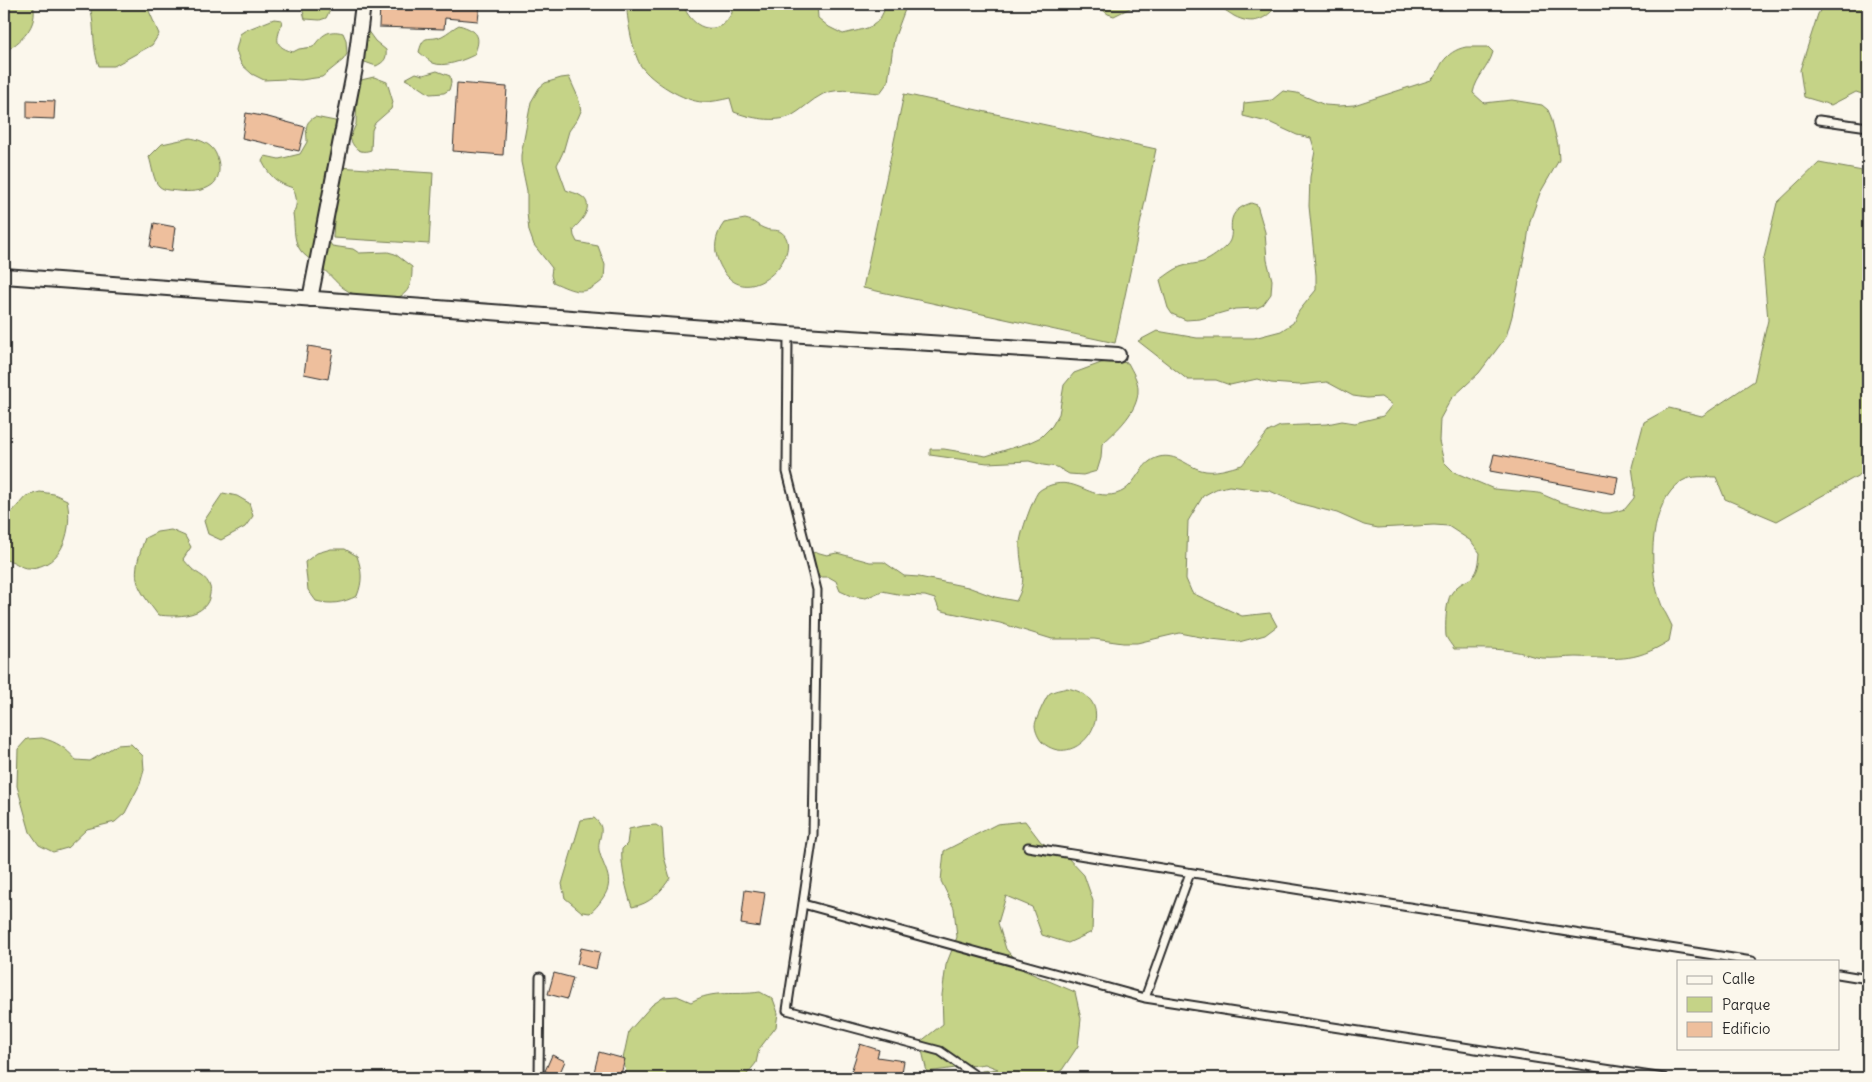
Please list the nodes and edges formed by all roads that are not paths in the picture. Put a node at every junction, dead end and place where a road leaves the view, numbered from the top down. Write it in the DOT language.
graph roads {
  1 [pos="363,4"];
  2 [pos="1819,120"];
  3 [pos="1868,127"];
  4 [pos="4,276"];
  5 [pos="310,299"];
  6 [pos="788,334"];
  7 [pos="1118,355"];
  8 [pos="1028,848"];
  9 [pos="1190,873"];
  10 [pos="803,904"];
  11 [pos="1746,960"];
  12 [pos="1840,974"];
  13 [pos="540,977"];
  14 [pos="1868,979"];
  15 [pos="1145,998"];
  16 [pos="539,1078"];
  17 [pos="979,1078"];
  18 [pos="1664,1078"];
  1 -- 5 [label="street"];
  2 -- 3 [label="lane"];
  4 -- 5 [label="street"];
  5 -- 6 [label="street"];
  6 -- 7 [label="street"];
  6 -- 10 [label="lane"];
  8 -- 9 [label="lane"];
  9 -- 11 [label="lane"];
  9 -- 15 [label="lane"];
  10 -- 15 [label="lane"];
  10 -- 17 [label="lane"];
  12 -- 14 [label="lane"];
  13 -- 16 [label="lane"];
  15 -- 18 [label="lane"];
}
